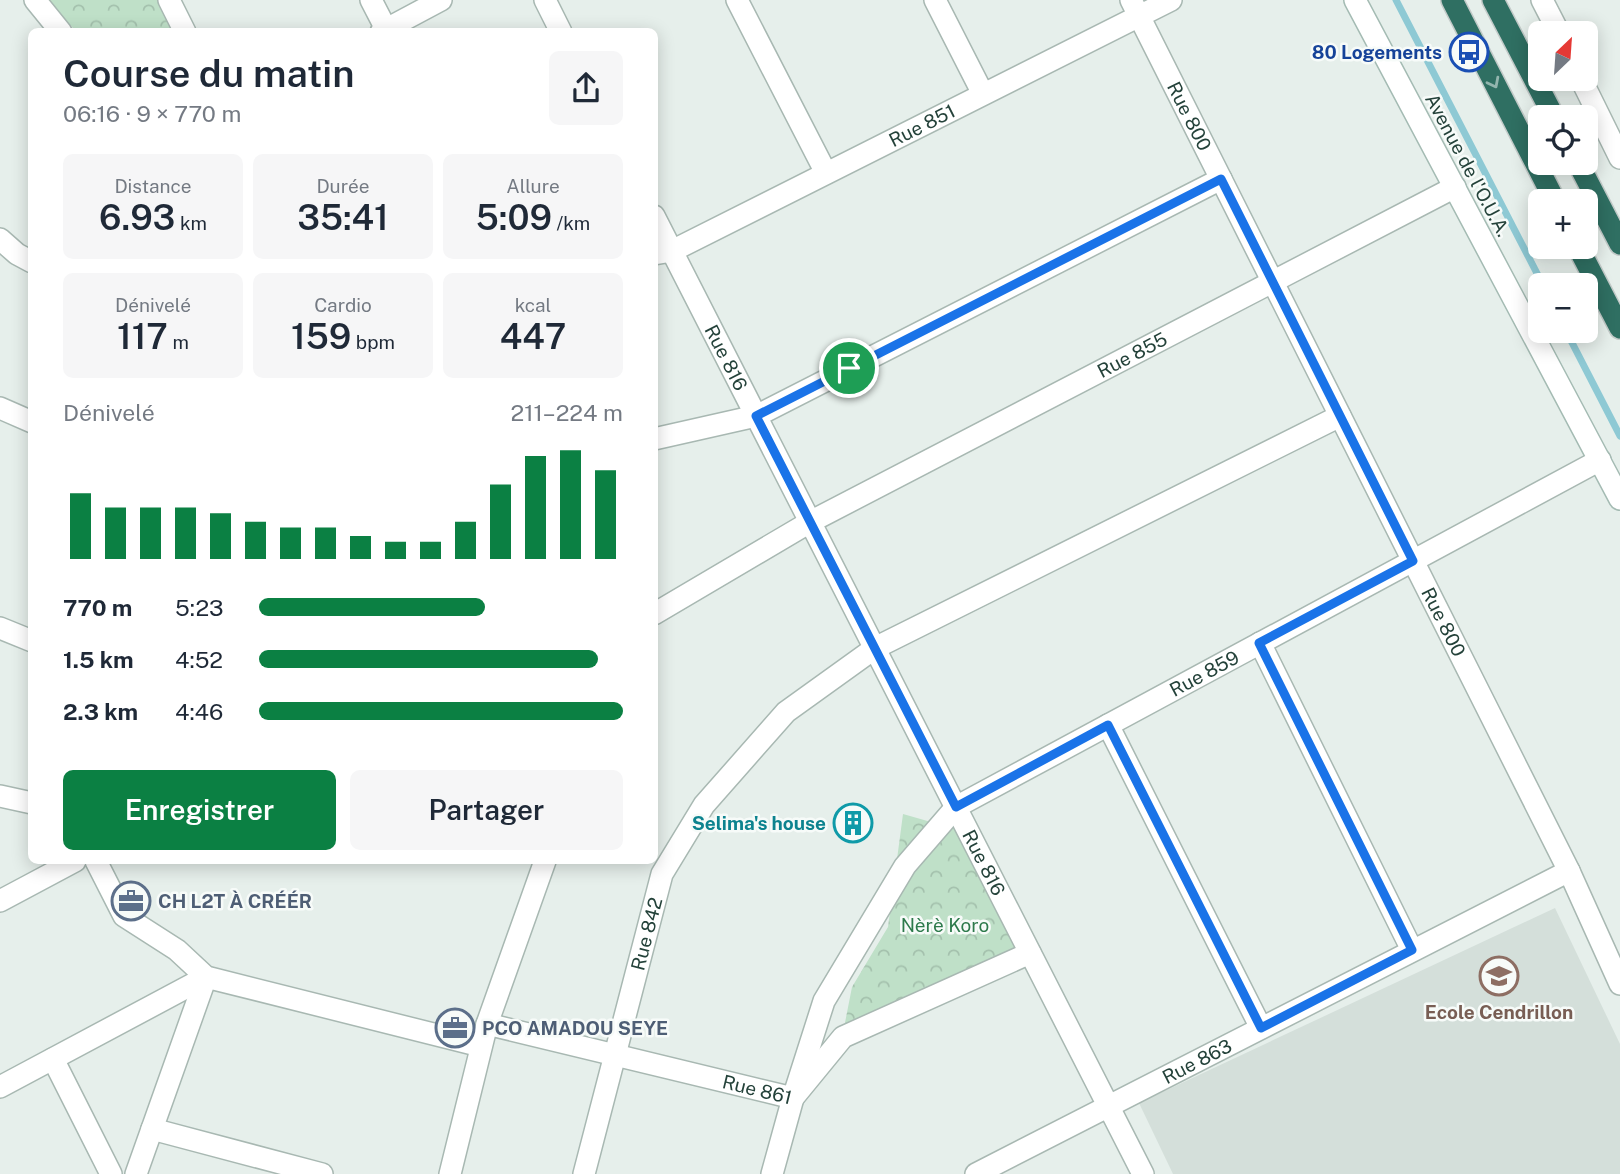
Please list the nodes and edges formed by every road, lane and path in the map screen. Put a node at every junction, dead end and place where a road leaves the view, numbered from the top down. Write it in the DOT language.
graph roads {
  1 [pos="35,0"];
  2 [pos="169,0"];
  3 [pos="371,0"];
  4 [pos="441,0"];
  5 [pos="545,0"];
  6 [pos="737,0"];
  7 [pos="935,0"];
  8 [pos="1171,0"];
  9 [pos="1355,0"];
  10 [pos="1452,0"];
  11 [pos="1493,0"];
  12 [pos="1542,0"];
  13 [pos="1135,8"];
  14 [pos="1553,21"];
  15 [pos="58,28"];
  16 [pos="184,28"];
  17 [pos="382,28"];
  18 [pos="387,28"];
  19 [pos="559,28"];
  20 [pos="1588,91"];
  21 [pos="983,94"];
  22 [pos="1548,105"];
  23 [pos="1615,139"];
  24 [pos="1620,158"];
  25 [pos="826,173"];
  26 [pos="1584,175"];
  27 [pos="1221,179"];
  28 [pos="1455,187"];
  29 [pos="1549,189"];
  30 [pos="658,232"];
  31 [pos="0,239"];
  32 [pos="1620,244"];
  33 [pos="663,252"];
  34 [pos="1584,259"];
  35 [pos="28,260"];
  36 [pos="1272,282"];
  37 [pos="1620,328"];
  38 [pos="0,408"];
  39 [pos="756,416"];
  40 [pos="1340,416"];
  41 [pos="28,420"];
  42 [pos="658,438"];
  43 [pos="1600,460"];
  44 [pos="1620,499"];
  45 [pos="810,522"];
  46 [pos="1413,561"];
  47 [pos="658,612"];
  48 [pos="0,628"];
  49 [pos="28,639"];
  50 [pos="1259,643"];
  51 [pos="875,648"];
  52 [pos="1108,725"];
  53 [pos="0,796"];
  54 [pos="28,802"];
  55 [pos="956,807"];
  56 [pos="69,864"];
  57 [pos="98,864"];
  58 [pos="544,864"];
  59 [pos="1569,870"];
  60 [pos="0,901"];
  61 [pos="1412,950"];
  62 [pos="1030,953"];
  63 [pos="206,977"];
  64 [pos="1620,984"];
  65 [pos="487,1024"];
  66 [pos="1261,1028"];
  67 [pos="481,1046"];
  68 [pos="616,1054"];
  69 [pos="53,1059"];
  70 [pos="0,1087"];
  71 [pos="793,1098"];
  72 [pos="1108,1106"];
  73 [pos="152,1129"];
  74 [pos="111,1174"];
  75 [pos="136,1174"];
  76 [pos="322,1174"];
  77 [pos="450,1174"];
  78 [pos="584,1174"];
  79 [pos="772,1174"];
  80 [pos="976,1174"];
  81 [pos="1143,1174"];
  1 -- 15 [label="street"];
  2 -- 16 [label="street"];
  3 -- 17 [label="street"];
  4 -- 18 [label="street"];
  5 -- 19 [label="street"];
  6 -- 25 [label="street"];
  7 -- 21 [label="street"];
  8 -- 13 [label="street, Rue 851"];
  9 -- 28 [label="street, Avenue de l'O.U.A."];
  10 -- 29 [label="highway, one-way"];
  11 -- 22 [label="highway"];
  12 -- 14 [label="street"];
  13 -- 21 [label="street, Rue 851"];
  13 -- 27 [label="street, Rue 800"];
  20 -- 23 [label="street"];
  21 -- 25 [label="street, Rue 851"];
  23 -- 24 [label="street"];
  25 -- 33 [label="street, Rue 851"];
  26 -- 32 [label="highway"];
  27 -- 36 [label="street, Rue 800"];
  27 -- 39 [label="street"];
  28 -- 36 [label="street, Rue 855"];
  28 -- 43 [label="street, Avenue de l'O.U.A."];
  30 -- 33 [label="street, Rue 816"];
  31 -- 35 [label="street"];
  33 -- 39 [label="street, Rue 816"];
  34 -- 37 [label="highway"];
  36 -- 40 [label="street, Rue 800"];
  36 -- 45 [label="street, Rue 855"];
  38 -- 41 [label="street"];
  39 -- 42 [label="street"];
  39 -- 45 [label="street, Rue 816"];
  40 -- 46 [label="street, Rue 800"];
  40 -- 51 [label="street, Rue 842"];
  43 -- 44 [label="street, Avenue de l'O.U.A."];
  43 -- 46 [label="street, Rue 859"];
  45 -- 47 [label="street, Rue 855"];
  45 -- 51 [label="street, Rue 816"];
  46 -- 50 [label="street, Rue 859"];
  46 -- 59 [label="street, Rue 800"];
  48 -- 49 [label="street"];
  50 -- 52 [label="street, Rue 859"];
  50 -- 61 [label="street"];
  51 -- 55 [label="street, Rue 816"];
  51 -- 68 [label="street, Rue 842"];
  52 -- 55 [label="street, Rue 859"];
  52 -- 66 [label="street"];
  53 -- 54 [label="street"];
  55 -- 62 [label="street, Rue 816"];
  55 -- 71 [label="street"];
  56 -- 60 [label="street"];
  57 -- 63 [label="street"];
  58 -- 65 [label="street"];
  59 -- 61 [label="street, Rue 863"];
  59 -- 64 [label="street, Rue 800"];
  61 -- 66 [label="street, Rue 863"];
  62 -- 71 [label="street, Rue 861"];
  62 -- 72 [label="street, Rue 816"];
  63 -- 67 [label="street"];
  63 -- 69 [label="street"];
  63 -- 73 [label="street"];
  65 -- 67 [label="street"];
  65 -- 68 [label="street, Rue 861"];
  66 -- 72 [label="street, Rue 863"];
  67 -- 77 [label="street"];
  68 -- 71 [label="street, Rue 861"];
  68 -- 78 [label="street, Rue 842"];
  69 -- 70 [label="street"];
  69 -- 74 [label="street"];
  71 -- 79 [label="street"];
  72 -- 80 [label="street, Rue 863"];
  72 -- 81 [label="street, Rue 816"];
  73 -- 75 [label="street"];
  73 -- 76 [label="street"];
}
